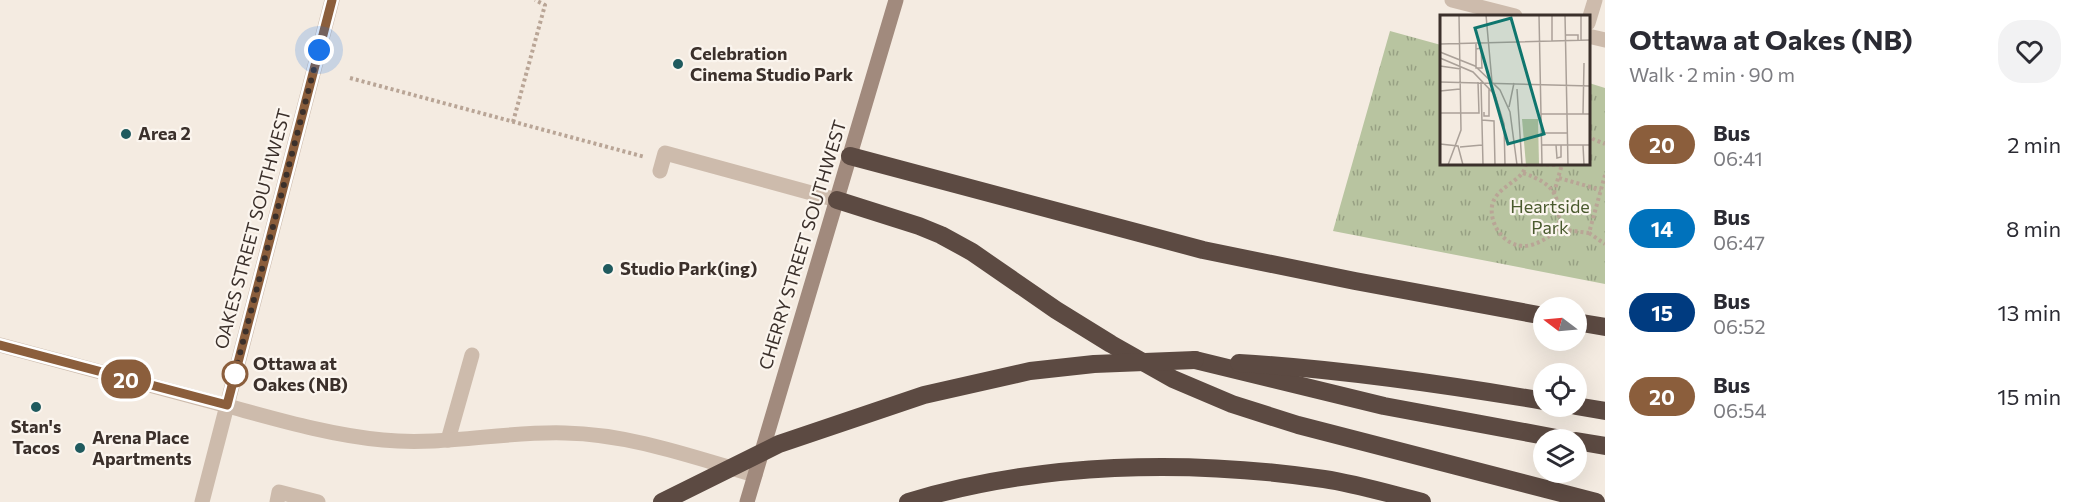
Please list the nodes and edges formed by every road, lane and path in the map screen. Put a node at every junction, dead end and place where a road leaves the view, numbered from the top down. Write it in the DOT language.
graph roads {
  1 [pos="332,0"];
  2 [pos="535,0"];
  3 [pos="896,0"];
  4 [pos="1452,0"];
  5 [pos="1595,0"];
  6 [pos="1511,15"];
  7 [pos="1590,16"];
  8 [pos="1590,36"];
  9 [pos="1605,40"];
  10 [pos="350,78"];
  11 [pos="513,122"];
  12 [pos="1590,135"];
  13 [pos="1605,144"];
  14 [pos="849,156"];
  15 [pos="1526,165"];
  16 [pos="1561,165"];
  17 [pos="662,166"];
  18 [pos="1523,173"];
  19 [pos="1605,175"];
  20 [pos="1559,178"];
  21 [pos="1601,190"];
  22 [pos="1554,194"];
  23 [pos="837,200"];
  24 [pos="1559,229"];
  25 [pos="1589,233"];
  26 [pos="1605,244"];
  27 [pos="1533,314"];
  28 [pos="1587,324"];
  29 [pos="1605,327"];
  30 [pos="0,345"];
  31 [pos="472,355"];
  32 [pos="1195,360"];
  33 [pos="1533,398"];
  34 [pos="227,405"];
  35 [pos="1587,408"];
  36 [pos="1605,411"];
  37 [pos="1533,434"];
  38 [pos="448,440"];
  39 [pos="1587,443"];
  40 [pos="1605,446"];
  41 [pos="755,475"];
  42 [pos="202,502"];
  43 [pos="277,502"];
  44 [pos="318,502"];
  45 [pos="662,502"];
  46 [pos="747,502"];
  47 [pos="908,502"];
  48 [pos="1422,502"];
  49 [pos="1596,502"];
  1 -- 34 [label="street, OAKES STREET SOUTHWEST"];
  2 -- 11 [label="path"];
  3 -- 14 [label="main road, CHERRY STREET SOUTHWEST"];
  4 -- 6 [label="street"];
  5 -- 7 [label="street"];
  8 -- 9 [label="street"];
  10 -- 11 [label="path"];
  11 -- 17 [label="path"];
  12 -- 13 [label="path"];
  14 -- 23 [label="main road, CHERRY STREET SOUTHWEST"];
  14 -- 27 [label="highway"];
  15 -- 18 [label="path"];
  16 -- 20 [label="path"];
  17 -- 23 [label="street"];
  18 -- 22 [label="path"];
  18 -- 24 [label="path"];
  19 -- 21 [label="path"];
  20 -- 21 [label="path"];
  20 -- 22 [label="path"];
  21 -- 25 [label="path"];
  22 -- 24 [label="path"];
  23 -- 41 [label="main road, CHERRY STREET SOUTHWEST"];
  23 -- 49 [label="highway"];
  24 -- 25 [label="path"];
  25 -- 26 [label="path"];
  28 -- 29 [label="highway"];
  30 -- 34 [label="street"];
  31 -- 38 [label="street"];
  32 -- 33 [label="highway"];
  32 -- 37 [label="highway"];
  32 -- 45 [label="highway, bridge"];
  34 -- 38 [label="street"];
  34 -- 42 [label="street, OAKES STREET SOUTHWEST"];
  35 -- 36 [label="highway"];
  38 -- 41 [label="street"];
  39 -- 40 [label="highway"];
  41 -- 46 [label="main road, CHERRY STREET SOUTHWEST"];
  43 -- 44 [label="street"];
  47 -- 48 [label="highway"];
}
